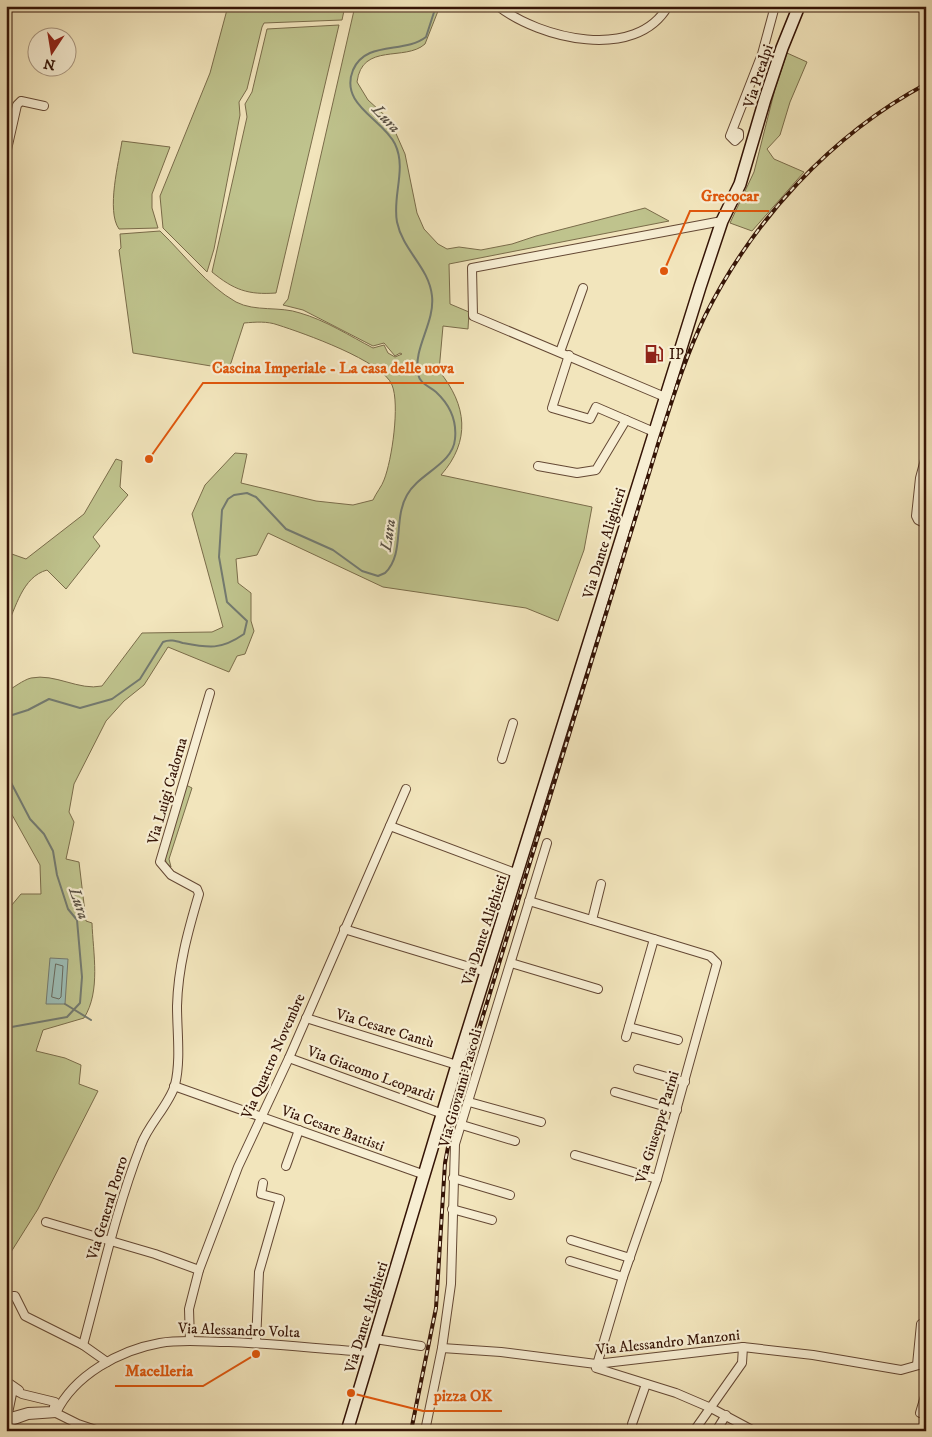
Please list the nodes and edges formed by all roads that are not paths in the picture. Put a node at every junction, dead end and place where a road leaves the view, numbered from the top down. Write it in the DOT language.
graph roads {
  1 [pos="498,6"];
  2 [pos="668,6"];
  3 [pos="775,6"];
  4 [pos="800,6"];
  5 [pos="44,106"];
  6 [pos="733,131"];
  7 [pos="6,154"];
  8 [pos="722,221"];
  9 [pos="583,288"];
  10 [pos="560,352"];
  11 [pos="569,355"];
  12 [pos="665,397"];
  13 [pos="626,420"];
  14 [pos="653,436"];
  15 [pos="926,456"];
  16 [pos="538,466"];
  17 [pos="926,524"];
  18 [pos="210,693"];
  19 [pos="513,723"];
  20 [pos="502,759"];
  21 [pos="406,789"];
  22 [pos="390,826"];
  23 [pos="547,843"];
  24 [pos="518,874"];
  25 [pos="602,884"];
  26 [pos="529,901"];
  27 [pos="592,920"];
  28 [pos="344,929"];
  29 [pos="654,939"];
  30 [pos="511,962"];
  31 [pos="486,972"];
  32 [pos="598,989"];
  33 [pos="306,1018"];
  34 [pos="629,1027"];
  35 [pos="626,1037"];
  36 [pos="678,1040"];
  37 [pos="289,1058"];
  38 [pos="457,1065"];
  39 [pos="638,1069"];
  40 [pos="685,1082"];
  41 [pos="174,1086"];
  42 [pos="615,1092"];
  43 [pos="469,1102"];
  44 [pos="677,1110"];
  45 [pos="443,1114"];
  46 [pos="262,1117"];
  47 [pos="541,1122"];
  48 [pos="462,1125"];
  49 [pos="299,1130"];
  50 [pos="515,1141"];
  51 [pos="575,1155"];
  52 [pos="286,1166"];
  53 [pos="425,1175"];
  54 [pos="453,1178"];
  55 [pos="657,1179"];
  56 [pos="263,1183"];
  57 [pos="510,1195"];
  58 [pos="452,1209"];
  59 [pos="492,1220"];
  60 [pos="46,1222"];
  61 [pos="571,1240"];
  62 [pos="111,1241"];
  63 [pos="630,1258"];
  64 [pos="570,1261"];
  65 [pos="199,1270"];
  66 [pos="623,1277"];
  67 [pos="6,1296"];
  68 [pos="921,1324"];
  69 [pos="375,1339"];
  70 [pos="190,1341"];
  71 [pos="256,1344"];
  72 [pos="83,1345"];
  73 [pos="420,1346"];
  74 [pos="743,1347"];
  75 [pos="442,1348"];
  76 [pos="370,1352"];
  77 [pos="107,1362"];
  78 [pos="926,1363"];
  79 [pos="596,1364"];
  80 [pos="917,1365"];
  81 [pos="9,1383"];
  82 [pos="646,1384"];
  83 [pos="926,1393"];
  84 [pos="63,1399"];
  85 [pos="6,1403"];
  86 [pos="711,1408"];
  87 [pos="55,1412"];
  88 [pos="920,1413"];
  89 [pos="726,1416"];
  90 [pos="6,1423"];
  91 [pos="632,1424"];
  92 [pos="79,1428"];
  93 [pos="99,1431"];
  94 [pos="347,1431"];
  95 [pos="425,1431"];
  96 [pos="694,1431"];
  97 [pos="716,1431"];
  98 [pos="754,1431"];
  1 -- 2 [label="street"];
  3 -- 6 [label="street"];
  4 -- 8 [label="street, Via Prealpi"];
  5 -- 7 [label="street"];
  8 -- 10 [label="street"];
  8 -- 12 [label="street"];
  9 -- 10 [label="street"];
  10 -- 11 [label="street"];
  11 -- 12 [label="street"];
  11 -- 13 [label="street"];
  12 -- 14 [label="street"];
  13 -- 14 [label="street"];
  13 -- 16 [label="street"];
  14 -- 24 [label="street, Via Dante Alighieri"];
  15 -- 17 [label="street"];
  18 -- 41 [label="street, Via Luigi Cadorna"];
  19 -- 20 [label="street"];
  21 -- 22 [label="street, Via Quattro Novembre"];
  22 -- 24 [label="street"];
  22 -- 28 [label="street, Via Quattro Novembre"];
  23 -- 26 [label="street, Via Giovanni Pascoli"];
  24 -- 31 [label="street, Via Dante Alighieri"];
  25 -- 27 [label="street"];
  26 -- 27 [label="street, Via Giuseppe Parini"];
  26 -- 30 [label="street, Via Giovanni Pascoli"];
  27 -- 29 [label="street, Via Giuseppe Parini"];
  28 -- 31 [label="street"];
  28 -- 33 [label="street, Via Quattro Novembre"];
  29 -- 34 [label="street"];
  29 -- 40 [label="street, Via Giuseppe Parini"];
  30 -- 32 [label="street"];
  30 -- 43 [label="street, Via Giovanni Pascoli"];
  31 -- 38 [label="street, Via Dante Alighieri"];
  33 -- 37 [label="street, Via Quattro Novembre"];
  33 -- 38 [label="street, Via Cesare Cantù"];
  34 -- 35 [label="street"];
  34 -- 36 [label="street"];
  37 -- 45 [label="street, Via Giacomo Leopardi"];
  37 -- 46 [label="street, Via Quattro Novembre"];
  38 -- 45 [label="street, Via Dante Alighieri"];
  39 -- 40 [label="street"];
  40 -- 44 [label="street, Via Giuseppe Parini"];
  41 -- 46 [label="street, Via Cesare Battisti"];
  41 -- 62 [label="street, Via General Porro"];
  42 -- 44 [label="street"];
  43 -- 47 [label="street"];
  43 -- 48 [label="street, Via Giovanni Pascoli"];
  44 -- 55 [label="street, Via Giuseppe Parini"];
  45 -- 53 [label="street, Via Dante Alighieri"];
  46 -- 49 [label="street, Via Cesare Battisti"];
  46 -- 65 [label="street, Via Quattro Novembre"];
  48 -- 50 [label="street"];
  48 -- 54 [label="street, Via Giovanni Pascoli"];
  49 -- 52 [label="street"];
  49 -- 53 [label="street, Via Cesare Battisti"];
  51 -- 55 [label="street"];
  53 -- 69 [label="street, Via Dante Alighieri"];
  54 -- 57 [label="street"];
  54 -- 58 [label="street, Via Giovanni Pascoli"];
  55 -- 63 [label="street, Via Giuseppe Parini"];
  56 -- 71 [label="street"];
  58 -- 59 [label="street"];
  58 -- 75 [label="street, Via Giovanni Pascoli"];
  60 -- 62 [label="street"];
  61 -- 63 [label="street"];
  62 -- 65 [label="street"];
  62 -- 72 [label="street, Via General Porro"];
  63 -- 66 [label="street, Via Giuseppe Parini"];
  64 -- 66 [label="street"];
  65 -- 70 [label="street, Via Quattro Novembre"];
  66 -- 79 [label="street, Via Giuseppe Parini"];
  67 -- 72 [label="street"];
  68 -- 80 [label="street"];
  69 -- 73 [label="street"];
  69 -- 76 [label="street, Via Dante Alighieri"];
  70 -- 71 [label="street, Via Alessandro Volta"];
  70 -- 77 [label="street, Via Alessandro Volta"];
  71 -- 76 [label="street, Via Alessandro Volta"];
  72 -- 77 [label="street"];
  74 -- 79 [label="street, Via Alessandro Manzoni"];
  74 -- 80 [label="street, Via Alessandro Manzoni"];
  74 -- 86 [label="street"];
  75 -- 79 [label="street, Via Alessandro Manzoni"];
  75 -- 95 [label="street, Via Giovanni Pascoli"];
  76 -- 94 [label="street, Via Dante Alighieri"];
  77 -- 84 [label="street, Via Alessandro Volta"];
  78 -- 80 [label="street, Via Alessandro Manzoni"];
  79 -- 82 [label="street"];
  81 -- 84 [label="street"];
  81 -- 85 [label="street"];
  82 -- 86 [label="street"];
  82 -- 91 [label="street"];
  83 -- 88 [label="street"];
  84 -- 87 [label="street"];
  86 -- 89 [label="street"];
  86 -- 96 [label="street"];
  87 -- 87 [label="street"];
  87 -- 90 [label="street"];
  87 -- 92 [label="street"];
  89 -- 97 [label="street"];
  89 -- 98 [label="street"];
  92 -- 93 [label="street"];
}
